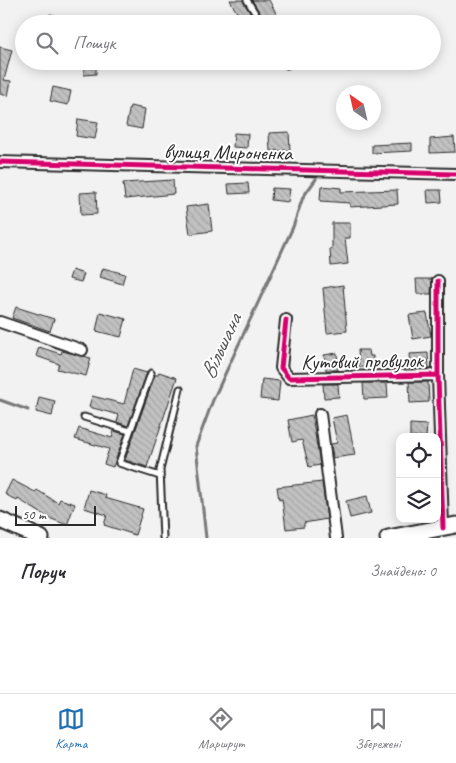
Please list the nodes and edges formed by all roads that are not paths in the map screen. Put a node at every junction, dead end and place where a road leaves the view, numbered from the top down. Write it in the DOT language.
graph roads {
  1 [pos="247,0"];
  2 [pos="256,15"];
  3 [pos="0,162"];
  4 [pos="456,174"];
  5 [pos="438,281"];
  6 [pos="286,320"];
  7 [pos="0,322"];
  8 [pos="82,350"];
  9 [pos="151,373"];
  10 [pos="438,375"];
  11 [pos="180,389"];
  12 [pos="320,414"];
  13 [pos="84,417"];
  14 [pos="130,431"];
  15 [pos="160,476"];
  16 [pos="0,520"];
  17 [pos="450,526"];
  18 [pos="41,538"];
  19 [pos="163,538"];
  20 [pos="336,538"];
  21 [pos="388,538"];
  1 -- 2 [label="lane"];
  3 -- 4 [label="street, вулиця Мироненка"];
  5 -- 10 [label="street"];
  6 -- 10 [label="street, Кутовий провулок"];
  7 -- 8 [label="street"];
  9 -- 14 [label="lane"];
  10 -- 17 [label="street"];
  11 -- 15 [label="lane"];
  12 -- 20 [label="street"];
  13 -- 14 [label="lane"];
  14 -- 15 [label="lane"];
  15 -- 19 [label="lane"];
  16 -- 18 [label="main road"];
  17 -- 21 [label="main road"];
}
